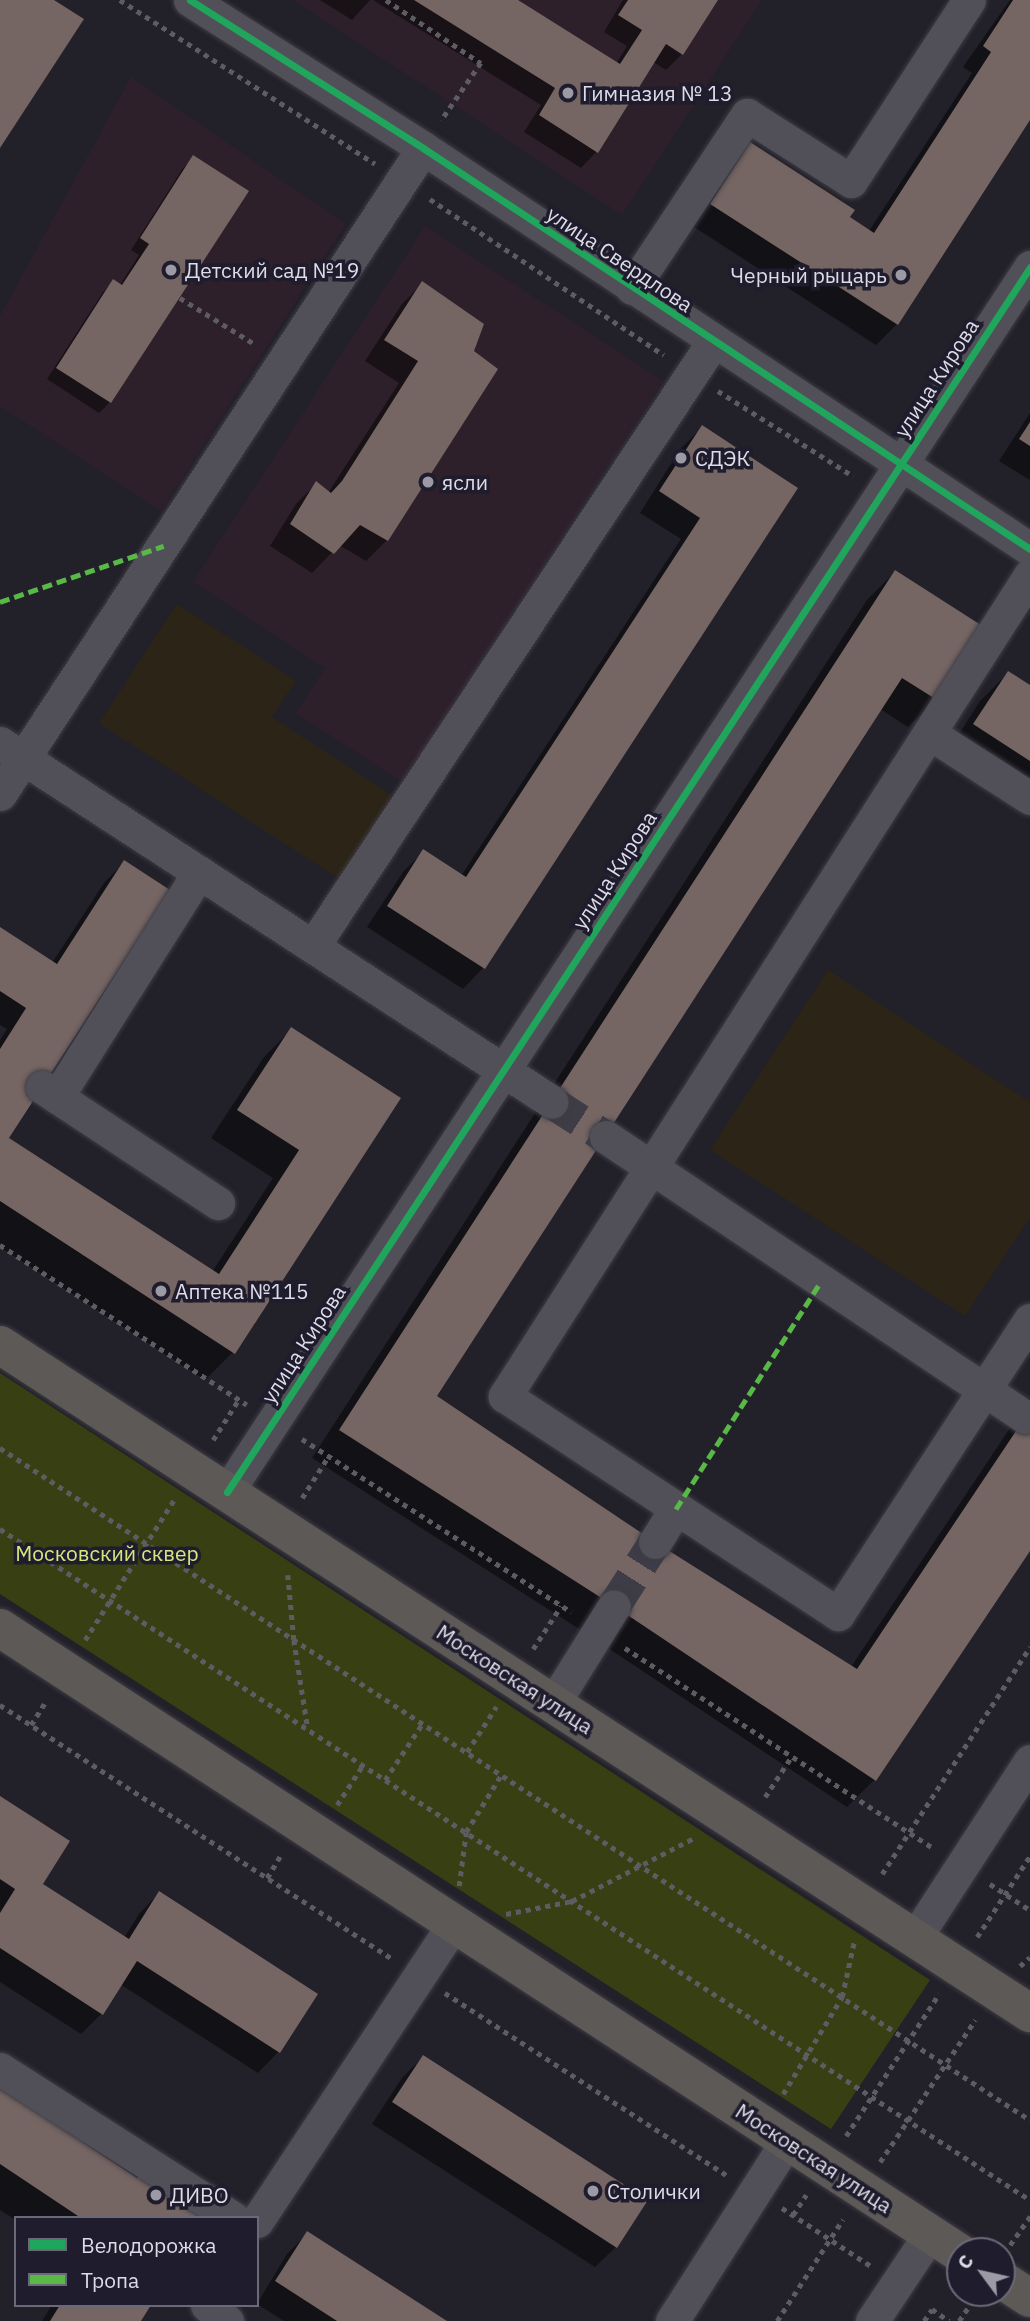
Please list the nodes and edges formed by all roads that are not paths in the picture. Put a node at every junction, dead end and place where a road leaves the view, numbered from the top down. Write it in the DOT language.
graph roads {
  1 [pos="190,0"];
  2 [pos="969,0"];
  3 [pos="423,148"];
  4 [pos="1030,267"];
  5 [pos="632,288"];
  6 [pos="713,342"];
  7 [pos="900,464"];
  8 [pos="1030,549"];
  9 [pos="1030,575"];
  10 [pos="929,733"];
  11 [pos="12,751"];
  12 [pos="0,794"];
  13 [pos="1030,798"];
  14 [pos="199,872"];
  15 [pos="313,946"];
  16 [pos="504,1070"];
  17 [pos="552,1102"];
  18 [pos="606,1137"];
  19 [pos="651,1167"];
  20 [pos="218,1203"];
  21 [pos="1030,1320"];
  22 [pos="0,1345"];
  23 [pos="985,1390"];
  24 [pos="1025,1417"];
  25 [pos="227,1492"];
  26 [pos="676,1509"];
  27 [pos="655,1542"];
  28 [pos="607,1619"];
  29 [pos="0,1628"];
  30 [pos="553,1704"];
  31 [pos="1030,1761"];
  32 [pos="454,1923"];
  33 [pos="915,1938"];
  34 [pos="1030,2013"];
  35 [pos="0,2069"];
  36 [pos="775,2133"];
  37 [pos="230,2216"];
  38 [pos="259,2218"];
  39 [pos="945,2243"];
  40 [pos="1016,2278"];
  41 [pos="1030,2298"];
  42 [pos="209,2307"];
  43 [pos="227,2321"];
  44 [pos="672,2321"];
  45 [pos="872,2321"];
  1 -- 3 [label="street, улица Свердлова"];
  2 -- 5 [label="street"];
  3 -- 5 [label="street, улица Свердлова"];
  3 -- 11 [label="street"];
  4 -- 7 [label="street, улица Кирова"];
  5 -- 6 [label="street, улица Свердлова"];
  6 -- 7 [label="street, улица Свердлова"];
  6 -- 15 [label="street"];
  7 -- 8 [label="street, улица Свердлова"];
  7 -- 16 [label="street, улица Кирова"];
  9 -- 10 [label="street"];
  10 -- 13 [label="street"];
  10 -- 19 [label="street"];
  11 -- 12 [label="street"];
  11 -- 14 [label="street"];
  14 -- 15 [label="street"];
  14 -- 20 [label="street"];
  15 -- 16 [label="street"];
  16 -- 17 [label="street"];
  16 -- 25 [label="street, улица Кирова"];
  18 -- 19 [label="street"];
  19 -- 23 [label="street"];
  19 -- 26 [label="street"];
  21 -- 23 [label="street"];
  22 -- 25 [label="main road, Московская улица"];
  23 -- 24 [label="street"];
  23 -- 26 [label="street"];
  25 -- 30 [label="main road, Московская улица"];
  26 -- 27 [label="street"];
  28 -- 30 [label="street"];
  29 -- 32 [label="main road, Московская улица"];
  30 -- 33 [label="main road, Московская улица"];
  31 -- 33 [label="street"];
  32 -- 36 [label="main road, Московская улица"];
  32 -- 38 [label="street"];
  33 -- 34 [label="main road, Московская улица"];
  35 -- 37 [label="street"];
  36 -- 39 [label="main road, Московская улица"];
  36 -- 44 [label="street"];
  39 -- 45 [label="street"];
  40 -- 41 [label="main road"];
  42 -- 43 [label="street"];
}
